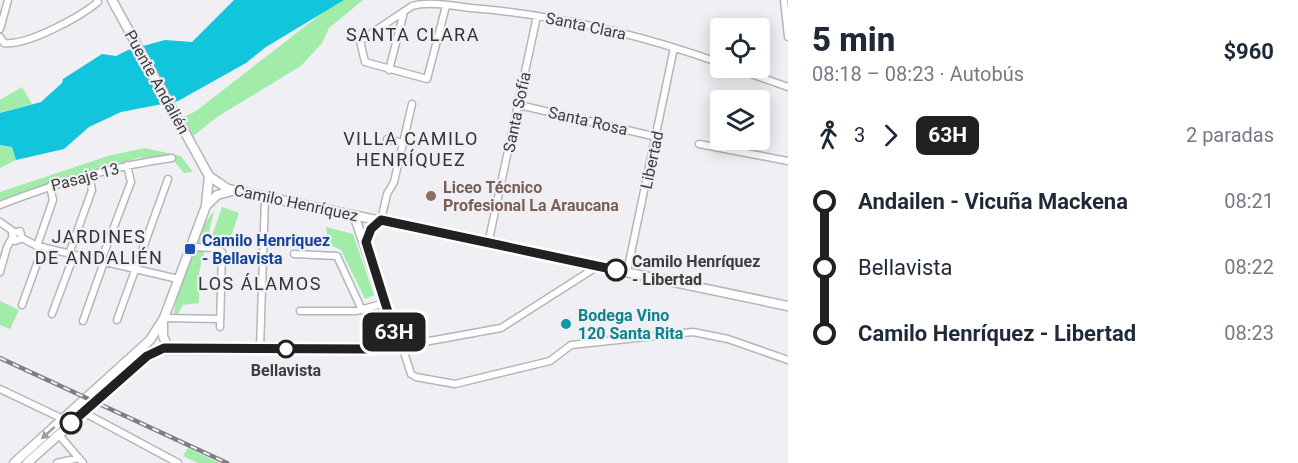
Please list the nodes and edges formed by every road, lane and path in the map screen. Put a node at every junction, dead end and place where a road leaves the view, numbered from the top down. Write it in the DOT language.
graph roads {
  1 [pos="8,0"];
  2 [pos="97,0"];
  3 [pos="112,0"];
  4 [pos="784,0"];
  5 [pos="446,6"];
  6 [pos="404,11"];
  7 [pos="537,16"];
  8 [pos="787,20"];
  9 [pos="0,29"];
  10 [pos="0,37"];
  11 [pos="788,37"];
  12 [pos="674,48"];
  13 [pos="710,60"];
  14 [pos="389,70"];
  15 [pos="762,78"];
  16 [pos="788,87"];
  17 [pos="412,104"];
  18 [pos="519,105"];
  19 [pos="657,137"];
  20 [pos="387,139"];
  21 [pos="403,143"];
  22 [pos="699,144"];
  23 [pos="172,158"];
  24 [pos="788,161"];
  25 [pos="127,165"];
  26 [pos="202,165"];
  27 [pos="89,176"];
  28 [pos="208,176"];
  29 [pos="168,179"];
  30 [pos="50,186"];
  31 [pos="232,191"];
  32 [pos="265,197"];
  33 [pos="0,204"];
  34 [pos="206,206"];
  35 [pos="354,215"];
  36 [pos="381,220"];
  37 [pos="0,222"];
  38 [pos="13,235"];
  39 [pos="366,242"];
  40 [pos="488,244"];
  41 [pos="40,247"];
  42 [pos="189,247"];
  43 [pos="71,254"];
  44 [pos="294,254"];
  45 [pos="102,261"];
  46 [pos="598,266"];
  47 [pos="135,269"];
  48 [pos="0,272"];
  49 [pos="627,272"];
  50 [pos="178,279"];
  51 [pos="385,303"];
  52 [pos="22,305"];
  53 [pos="788,306"];
  54 [pos="362,310"];
  55 [pos="300,311"];
  56 [pos="52,314"];
  57 [pos="164,318"];
  58 [pos="220,319"];
  59 [pos="117,320"];
  60 [pos="83,321"];
  61 [pos="220,327"];
  62 [pos="392,343"];
  63 [pos="402,346"];
  64 [pos="168,348"];
  65 [pos="260,348"];
  66 [pos="788,360"];
  67 [pos="0,389"];
  68 [pos="83,412"];
  69 [pos="63,418"];
  70 [pos="59,435"];
  71 [pos="167,460"];
  72 [pos="81,461"];
  73 [pos="14,463"];
  74 [pos="27,463"];
  75 [pos="57,463"];
  76 [pos="178,463"];
  1 -- 9 [label="street"];
  2 -- 10 [label="street"];
  3 -- 26 [label="main road, Puente Andalién"];
  4 -- 8 [label="street"];
  5 -- 6 [label="street, Santa Clara"];
  5 -- 7 [label="street, Santa Clara"];
  5 -- 14 [label="street"];
  6 -- 14 [label="street"];
  6 -- 14 [label="street"];
  7 -- 12 [label="street, Santa Clara"];
  7 -- 18 [label="street, Santa Sofía"];
  8 -- 11 [label="street"];
  12 -- 13 [label="street, Santa Clara"];
  12 -- 19 [label="street, Libertad"];
  15 -- 16 [label="street"];
  17 -- 21 [label="street"];
  18 -- 19 [label="street, Santa Rosa"];
  18 -- 40 [label="street, Santa Sofía"];
  19 -- 49 [label="street, Libertad"];
  20 -- 21 [label="street"];
  21 -- 36 [label="street"];
  22 -- 24 [label="street"];
  23 -- 25 [label="street, Pasaje 13"];
  25 -- 27 [label="street, Pasaje 13"];
  25 -- 45 [label="street"];
  26 -- 28 [label="main road, Camilo Henríquez"];
  27 -- 30 [label="street, Pasaje 13"];
  27 -- 43 [label="street"];
  28 -- 31 [label="main road, Camilo Henríquez"];
  28 -- 34 [label="main road"];
  29 -- 47 [label="street"];
  30 -- 33 [label="street, Pasaje 13"];
  30 -- 41 [label="street"];
  31 -- 32 [label="main road, Camilo Henríquez"];
  31 -- 34 [label="main road"];
  32 -- 35 [label="main road, Camilo Henríquez"];
  32 -- 65 [label="street"];
  34 -- 42 [label="main road"];
  35 -- 36 [label="main road, Camilo Henríquez"];
  35 -- 39 [label="main road"];
  36 -- 39 [label="main road"];
  36 -- 40 [label="main road, Camilo Henríquez"];
  37 -- 38 [label="street"];
  38 -- 41 [label="street"];
  38 -- 48 [label="street"];
  39 -- 51 [label="main road"];
  40 -- 46 [label="main road, Camilo Henríquez"];
  41 -- 43 [label="street"];
  41 -- 52 [label="street"];
  42 -- 50 [label="main road"];
  42 -- 58 [label="street"];
  43 -- 45 [label="street"];
  43 -- 56 [label="street"];
  44 -- 54 [label="street"];
  45 -- 47 [label="street"];
  45 -- 60 [label="street"];
  46 -- 49 [label="main road, Camilo Henríquez"];
  46 -- 63 [label="street"];
  47 -- 50 [label="street"];
  47 -- 59 [label="street"];
  49 -- 53 [label="main road, Camilo Henríquez"];
  50 -- 57 [label="main road"];
  51 -- 54 [label="street"];
  51 -- 62 [label="main road"];
  54 -- 55 [label="street"];
  57 -- 58 [label="street"];
  57 -- 64 [label="main road"];
  57 -- 69 [label="main road"];
  58 -- 61 [label="street"];
  62 -- 63 [label="street"];
  62 -- 65 [label="main road"];
  63 -- 66 [label="street"];
  64 -- 65 [label="main road"];
  64 -- 68 [label="main road"];
  67 -- 69 [label="street"];
  68 -- 70 [label="main road"];
  68 -- 71 [label="street"];
  69 -- 73 [label="main road, one-way"];
  70 -- 72 [label="street"];
  70 -- 74 [label="main road"];
  71 -- 76 [label="street"];
  72 -- 75 [label="street"];
}
